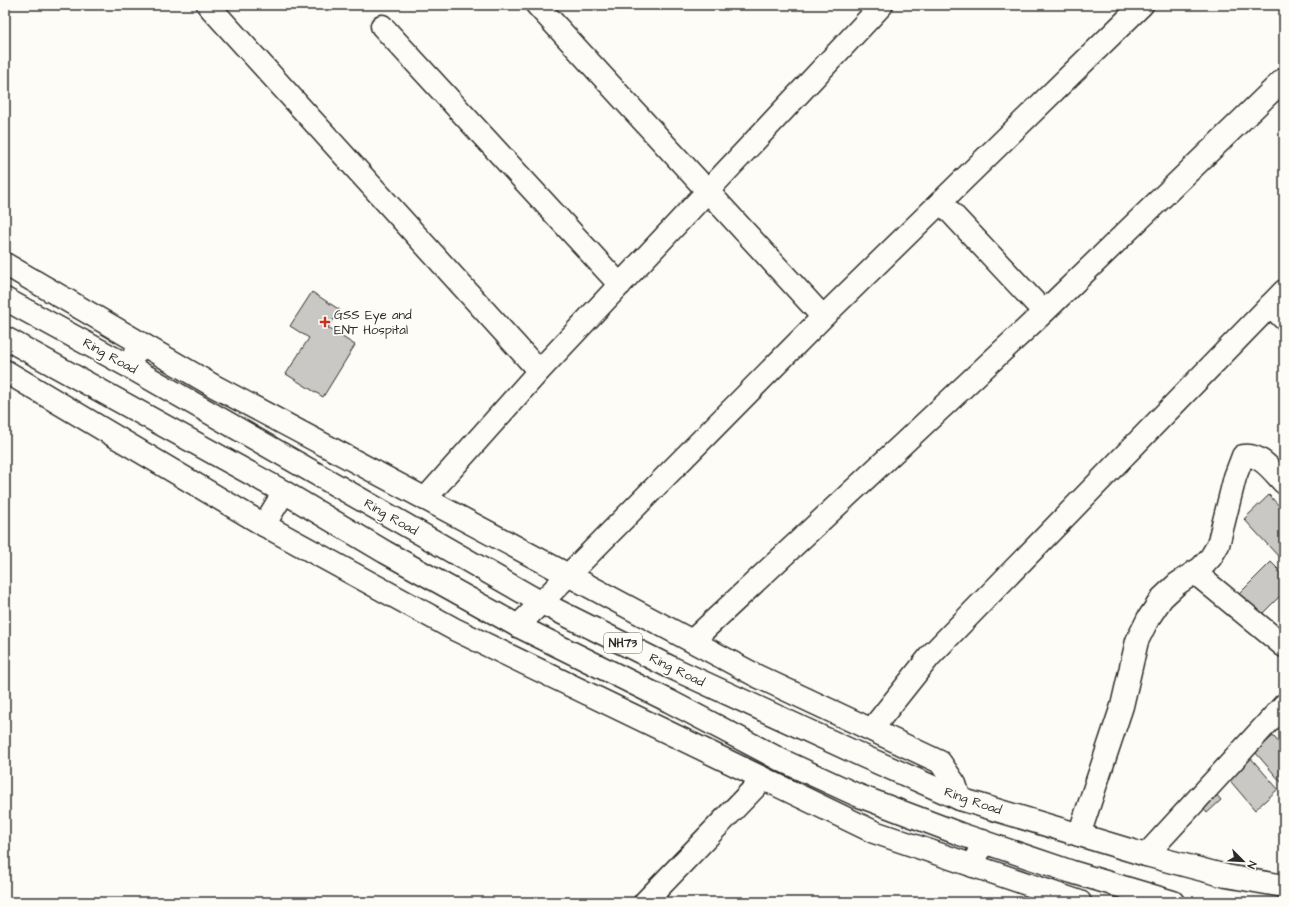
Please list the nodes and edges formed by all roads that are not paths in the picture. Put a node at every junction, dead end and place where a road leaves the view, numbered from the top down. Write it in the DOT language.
graph roads {
  1 [pos="208,5"];
  2 [pos="537,5"];
  3 [pos="882,5"];
  4 [pos="1142,5"];
  5 [pos="382,26"];
  6 [pos="1284,79"];
  7 [pos="707,192"];
  8 [pos="941,202"];
  9 [pos="5,264"];
  10 [pos="620,285"];
  11 [pos="5,299"];
  12 [pos="1279,305"];
  13 [pos="1044,312"];
  14 [pos="823,317"];
  15 [pos="5,338"];
  16 [pos="141,344"];
  17 [pos="128,366"];
  18 [pos="5,371"];
  19 [pos="539,371"];
  20 [pos="1284,483"];
  21 [pos="284,492"];
  22 [pos="425,499"];
  23 [pos="264,525"];
  24 [pos="1194,572"];
  25 [pos="569,575"];
  26 [pos="540,602"];
  27 [pos="518,626"];
  28 [pos="692,641"];
  29 [pos="1284,646"];
  30 [pos="1284,705"];
  31 [pos="872,729"];
  32 [pos="763,778"];
  33 [pos="960,799"];
  34 [pos="1079,835"];
  35 [pos="983,841"];
  36 [pos="1146,855"];
  37 [pos="973,866"];
  38 [pos="1281,882"];
  39 [pos="1046,897"];
  40 [pos="645,902"];
  41 [pos="1080,902"];
  42 [pos="1174,902"];
  1 -- 19 [label="main road"];
  2 -- 7 [label="main road"];
  3 -- 7 [label="main road"];
  4 -- 8 [label="main road"];
  5 -- 10 [label="main road"];
  6 -- 13 [label="main road"];
  7 -- 10 [label="main road"];
  7 -- 14 [label="main road"];
  8 -- 13 [label="main road"];
  8 -- 14 [label="main road"];
  9 -- 16 [label="main road"];
  10 -- 19 [label="main road"];
  11 -- 17 [label="main road, Ring Road / NH73"];
  12 -- 31 [label="main road"];
  13 -- 28 [label="main road"];
  14 -- 25 [label="main road"];
  15 -- 21 [label="main road, NH73"];
  16 -- 17 [label="main road"];
  16 -- 22 [label="main road"];
  17 -- 26 [label="main road, Ring Road / NH73"];
  18 -- 23 [label="main road"];
  19 -- 22 [label="main road"];
  20 -- 24 [label="main road"];
  21 -- 23 [label="main road"];
  21 -- 27 [label="main road, NH73"];
  22 -- 25 [label="main road"];
  23 -- 32 [label="main road"];
  24 -- 29 [label="main road"];
  24 -- 34 [label="main road"];
  25 -- 26 [label="main road"];
  25 -- 28 [label="main road"];
  26 -- 27 [label="main road"];
  26 -- 33 [label="main road, Ring Road / NH73"];
  27 -- 35 [label="main road, NH73"];
  28 -- 31 [label="main road"];
  30 -- 36 [label="main road"];
  31 -- 33 [label="main road"];
  32 -- 37 [label="main road"];
  32 -- 40 [label="main road"];
  33 -- 34 [label="main road, Ring Road / NH73"];
  34 -- 36 [label="main road, Ring Road / NH73"];
  35 -- 37 [label="main road"];
  35 -- 42 [label="main road, NH73"];
  36 -- 38 [label="main road, Ring Road / NH73"];
  37 -- 39 [label="main road"];
  39 -- 41 [label="main road"];
}
